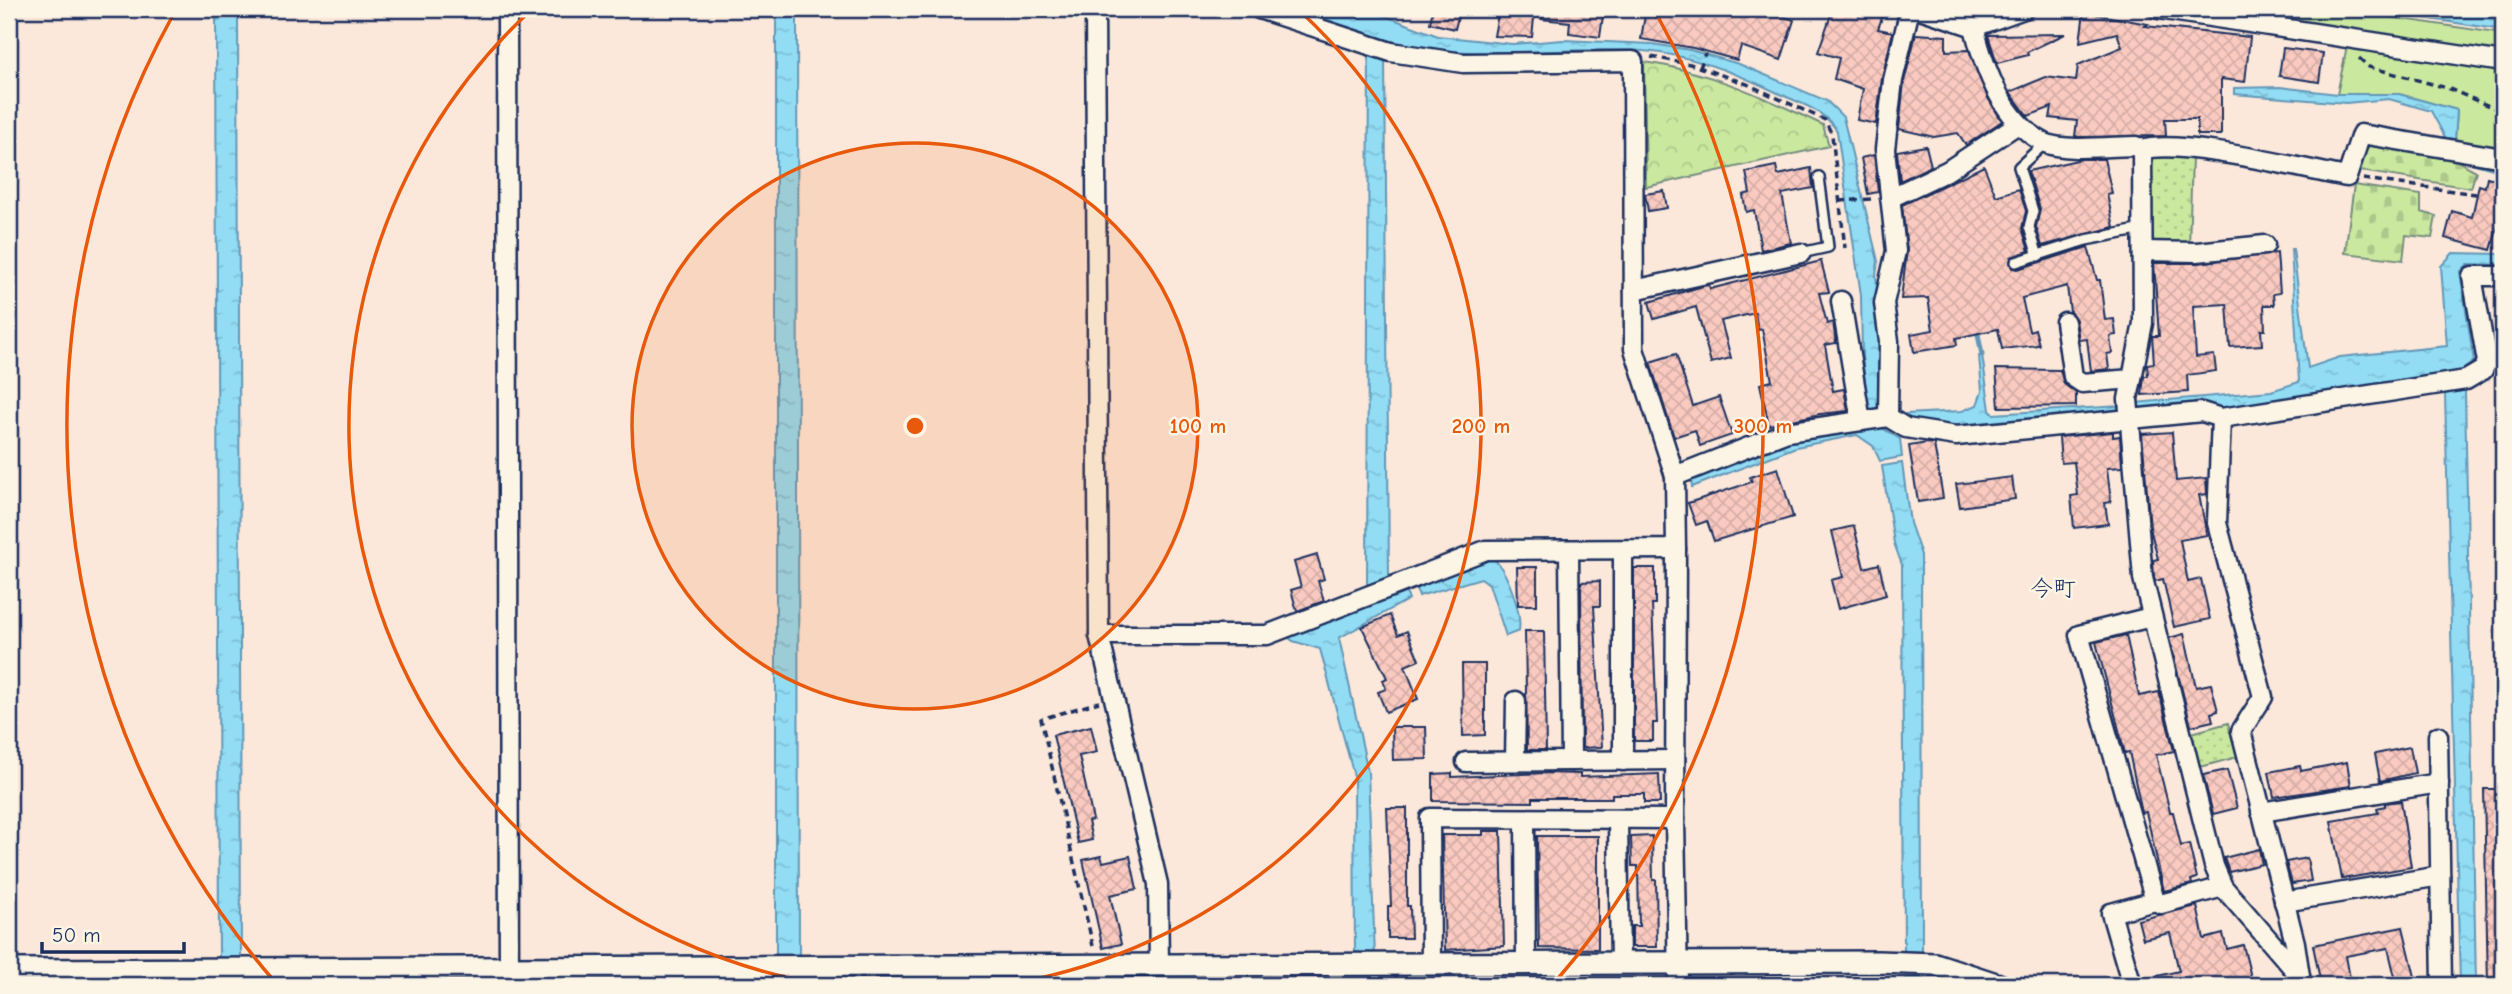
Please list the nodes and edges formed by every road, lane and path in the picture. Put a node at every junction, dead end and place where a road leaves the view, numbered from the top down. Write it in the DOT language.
graph roads {
  1 [pos="507,9"];
  2 [pos="1094,9"];
  3 [pos="1259,9"];
  4 [pos="1910,9"];
  5 [pos="1920,9"];
  6 [pos="2024,9"];
  7 [pos="2158,9"];
  8 [pos="1974,27"];
  9 [pos="2330,33"];
  10 [pos="1705,53"];
  11 [pos="1633,61"];
  12 [pos="2503,62"];
  13 [pos="1700,68"];
  14 [pos="2503,112"];
  15 [pos="2018,124"];
  16 [pos="2045,144"];
  17 [pos="2142,150"];
  18 [pos="2503,158"];
  19 [pos="1819,177"];
  20 [pos="2347,177"];
  21 [pos="2476,194"];
  22 [pos="1890,198"];
  23 [pos="1870,199"];
  24 [pos="1840,201"];
  25 [pos="2143,229"];
  26 [pos="2264,245"];
  27 [pos="1845,248"];
  28 [pos="2143,251"];
  29 [pos="1801,253"];
  30 [pos="2038,256"];
  31 [pos="2015,262"];
  32 [pos="2503,276"];
  33 [pos="1634,290"];
  34 [pos="1841,301"];
  35 [pos="2065,321"];
  36 [pos="2132,379"];
  37 [pos="1888,417"];
  38 [pos="2221,418"];
  39 [pos="2130,419"];
  40 [pos="1861,421"];
  41 [pos="1675,476"];
  42 [pos="1676,549"];
  43 [pos="1569,550"];
  44 [pos="1623,550"];
  45 [pos="2151,617"];
  46 [pos="1099,635"];
  47 [pos="1114,698"];
  48 [pos="1516,701"];
  49 [pos="2438,736"];
  50 [pos="1675,760"];
  51 [pos="1515,761"];
  52 [pos="1571,761"];
  53 [pos="1623,761"];
  54 [pos="1466,762"];
  55 [pos="2438,783"];
  56 [pos="2261,812"];
  57 [pos="1525,819"];
  58 [pos="1618,819"];
  59 [pos="1675,819"];
  60 [pos="2440,876"];
  61 [pos="2223,887"];
  62 [pos="2155,901"];
  63 [pos="2284,902"];
  64 [pos="1526,964"];
  65 [pos="1620,964"];
  66 [pos="1431,965"];
  67 [pos="1159,966"];
  68 [pos="9,970"];
  69 [pos="1100,976"];
  70 [pos="509,977"];
  71 [pos="1678,977"];
  72 [pos="2301,981"];
  73 [pos="1999,985"];
  74 [pos="2132,985"];
  75 [pos="2442,985"];
  1 -- 70 [label="street"];
  2 -- 46 [label="street"];
  3 -- 11 [label="street"];
  4 -- 22 [label="street"];
  5 -- 8 [label="street"];
  6 -- 8 [label="street"];
  7 -- 9 [label="street"];
  8 -- 15 [label="street"];
  9 -- 12 [label="street"];
  9 -- 14 [label="path"];
  10 -- 13 [label="path"];
  11 -- 13 [label="path"];
  11 -- 33 [label="street"];
  13 -- 24 [label="path"];
  15 -- 16 [label="street"];
  15 -- 22 [label="street"];
  16 -- 17 [label="street"];
  16 -- 30 [label="lane"];
  17 -- 20 [label="street"];
  17 -- 25 [label="street"];
  18 -- 20 [label="street"];
  19 -- 29 [label="lane"];
  20 -- 21 [label="path"];
  22 -- 37 [label="street"];
  23 -- 24 [label="path"];
  24 -- 27 [label="path"];
  25 -- 28 [label="street"];
  25 -- 30 [label="lane"];
  26 -- 28 [label="street"];
  28 -- 36 [label="street"];
  29 -- 33 [label="street"];
  30 -- 31 [label="lane"];
  32 -- 38 [label="street"];
  33 -- 41 [label="street"];
  34 -- 40 [label="street"];
  35 -- 36 [label="street"];
  36 -- 39 [label="street"];
  37 -- 39 [label="street"];
  37 -- 40 [label="street"];
  38 -- 39 [label="street"];
  38 -- 56 [label="street"];
  39 -- 45 [label="street"];
  40 -- 41 [label="street"];
  41 -- 42 [label="street"];
  42 -- 44 [label="street"];
  42 -- 50 [label="street"];
  43 -- 44 [label="street"];
  43 -- 46 [label="street"];
  43 -- 52 [label="street"];
  44 -- 53 [label="street"];
  45 -- 61 [label="street"];
  45 -- 62 [label="street"];
  46 -- 47 [label="street"];
  47 -- 67 [label="street"];
  47 -- 69 [label="path"];
  48 -- 51 [label="street"];
  49 -- 55 [label="street"];
  50 -- 53 [label="street"];
  50 -- 59 [label="street"];
  51 -- 52 [label="street"];
  51 -- 54 [label="street"];
  52 -- 53 [label="street"];
  55 -- 56 [label="street"];
  55 -- 60 [label="street"];
  56 -- 63 [label="street"];
  57 -- 58 [label="street"];
  57 -- 64 [label="street"];
  57 -- 66 [label="street"];
  58 -- 59 [label="street"];
  58 -- 65 [label="street"];
  59 -- 71 [label="street"];
  60 -- 63 [label="street"];
  60 -- 75 [label="street"];
  61 -- 62 [label="street"];
  61 -- 72 [label="street"];
  62 -- 74 [label="street"];
  63 -- 72 [label="street"];
  64 -- 65 [label="street"];
  64 -- 66 [label="street"];
  65 -- 71 [label="street"];
  66 -- 67 [label="street"];
  67 -- 69 [label="street"];
  68 -- 70 [label="street"];
  69 -- 70 [label="street"];
  71 -- 73 [label="street"];
}
